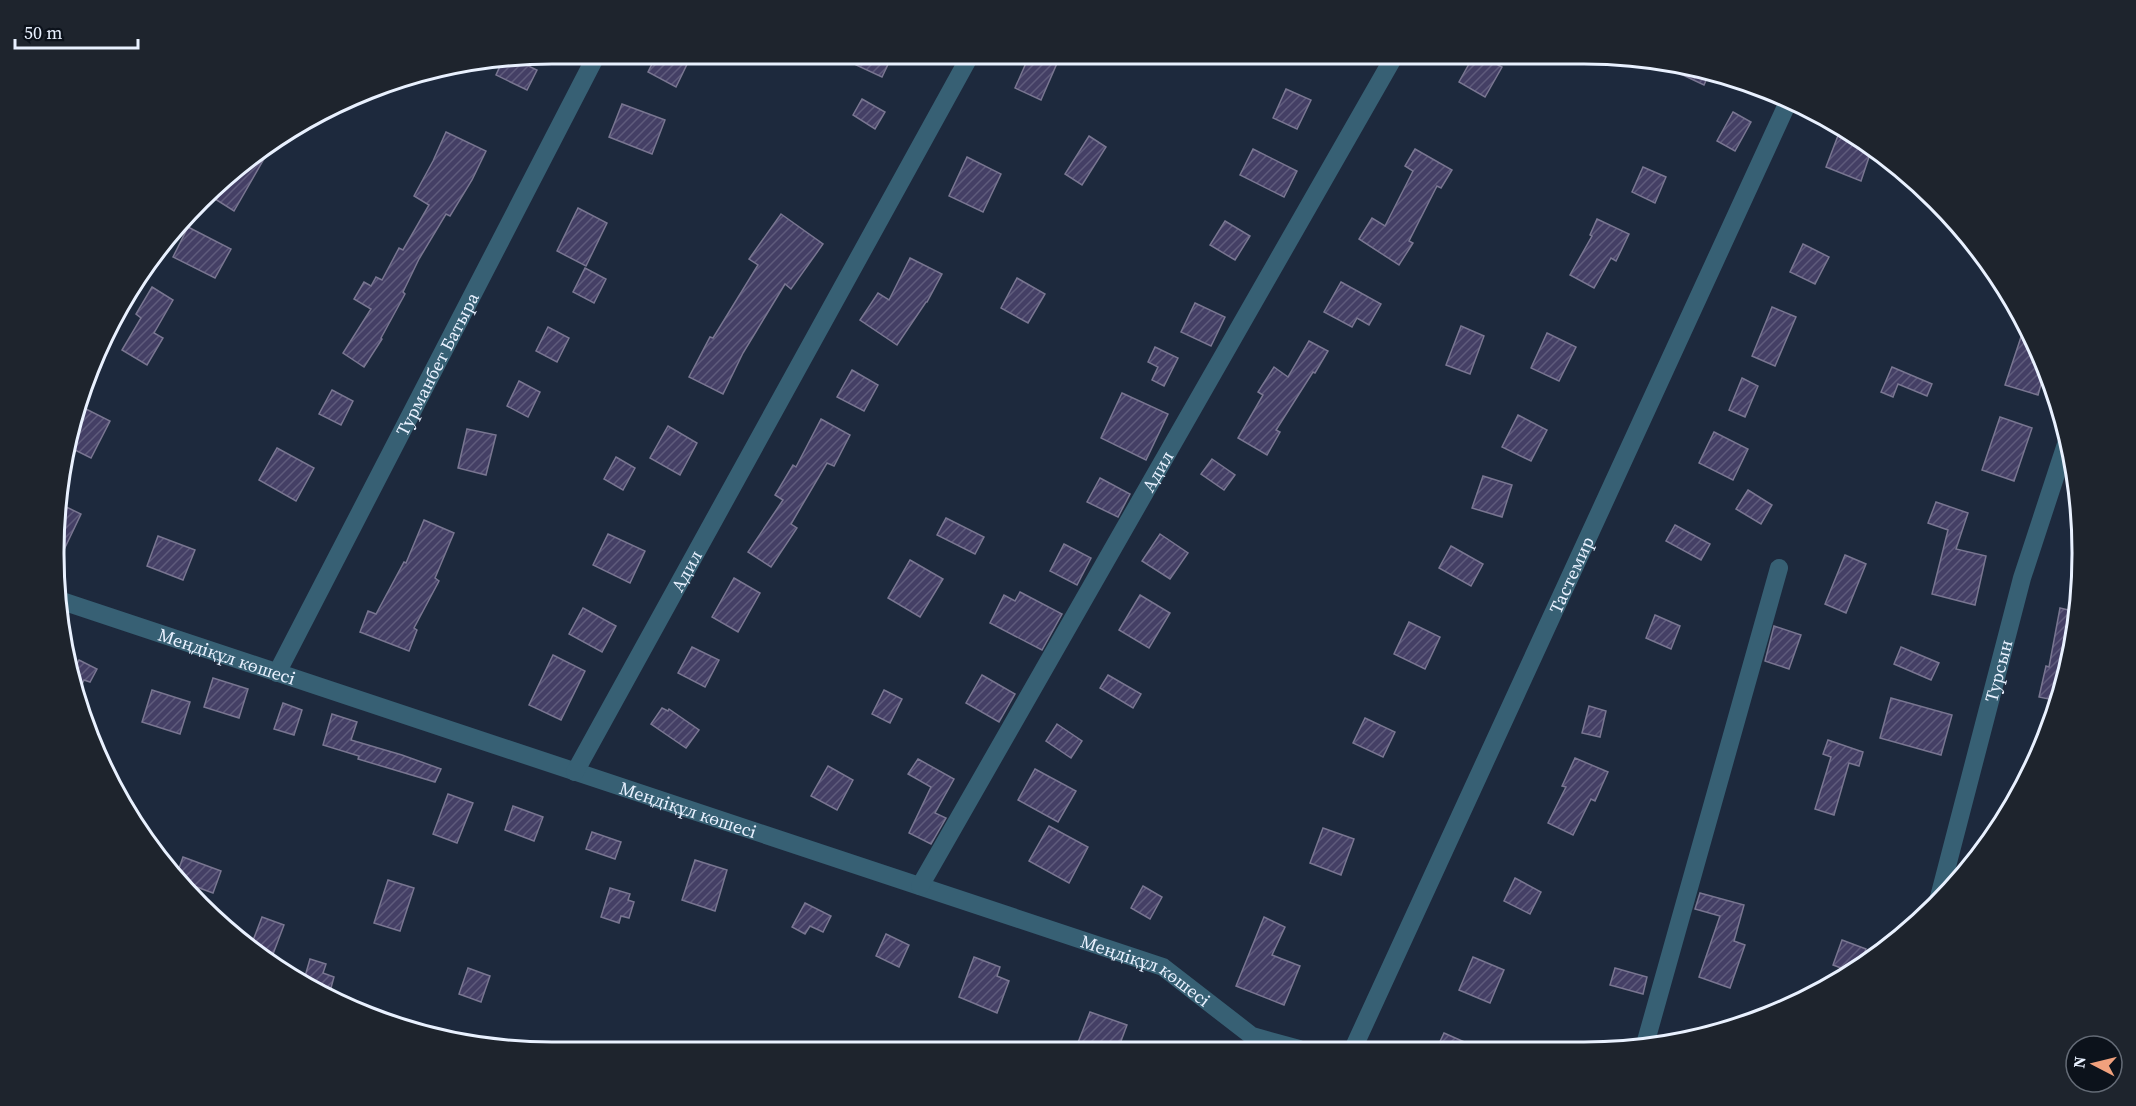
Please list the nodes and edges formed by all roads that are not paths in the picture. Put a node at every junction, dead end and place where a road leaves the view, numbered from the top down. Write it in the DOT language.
graph roads {
  1 [pos="592,64"];
  2 [pos="965,64"];
  3 [pos="1390,64"];
  4 [pos="1784,108"];
  5 [pos="2062,457"];
  6 [pos="1779,568"];
  7 [pos="68,603"];
  8 [pos="277,673"];
  9 [pos="575,772"];
  10 [pos="1943,883"];
  11 [pos="920,886"];
  12 [pos="1647,1037"];
  13 [pos="1274,1042"];
  14 [pos="1356,1042"];
  1 -- 8 [label="street, Турманбет Батыра"];
  2 -- 9 [label="street, Адил"];
  3 -- 11 [label="street, Адил"];
  4 -- 14 [label="street, Тастемир"];
  5 -- 10 [label="street, Турсын"];
  6 -- 12 [label="street"];
  7 -- 8 [label="street, Меңдіқұл көшесі"];
  8 -- 9 [label="street, Меңдіқұл көшесі"];
  9 -- 11 [label="street, Меңдіқұл көшесі"];
  11 -- 13 [label="street, Меңдіқұл көшесі"];
}
